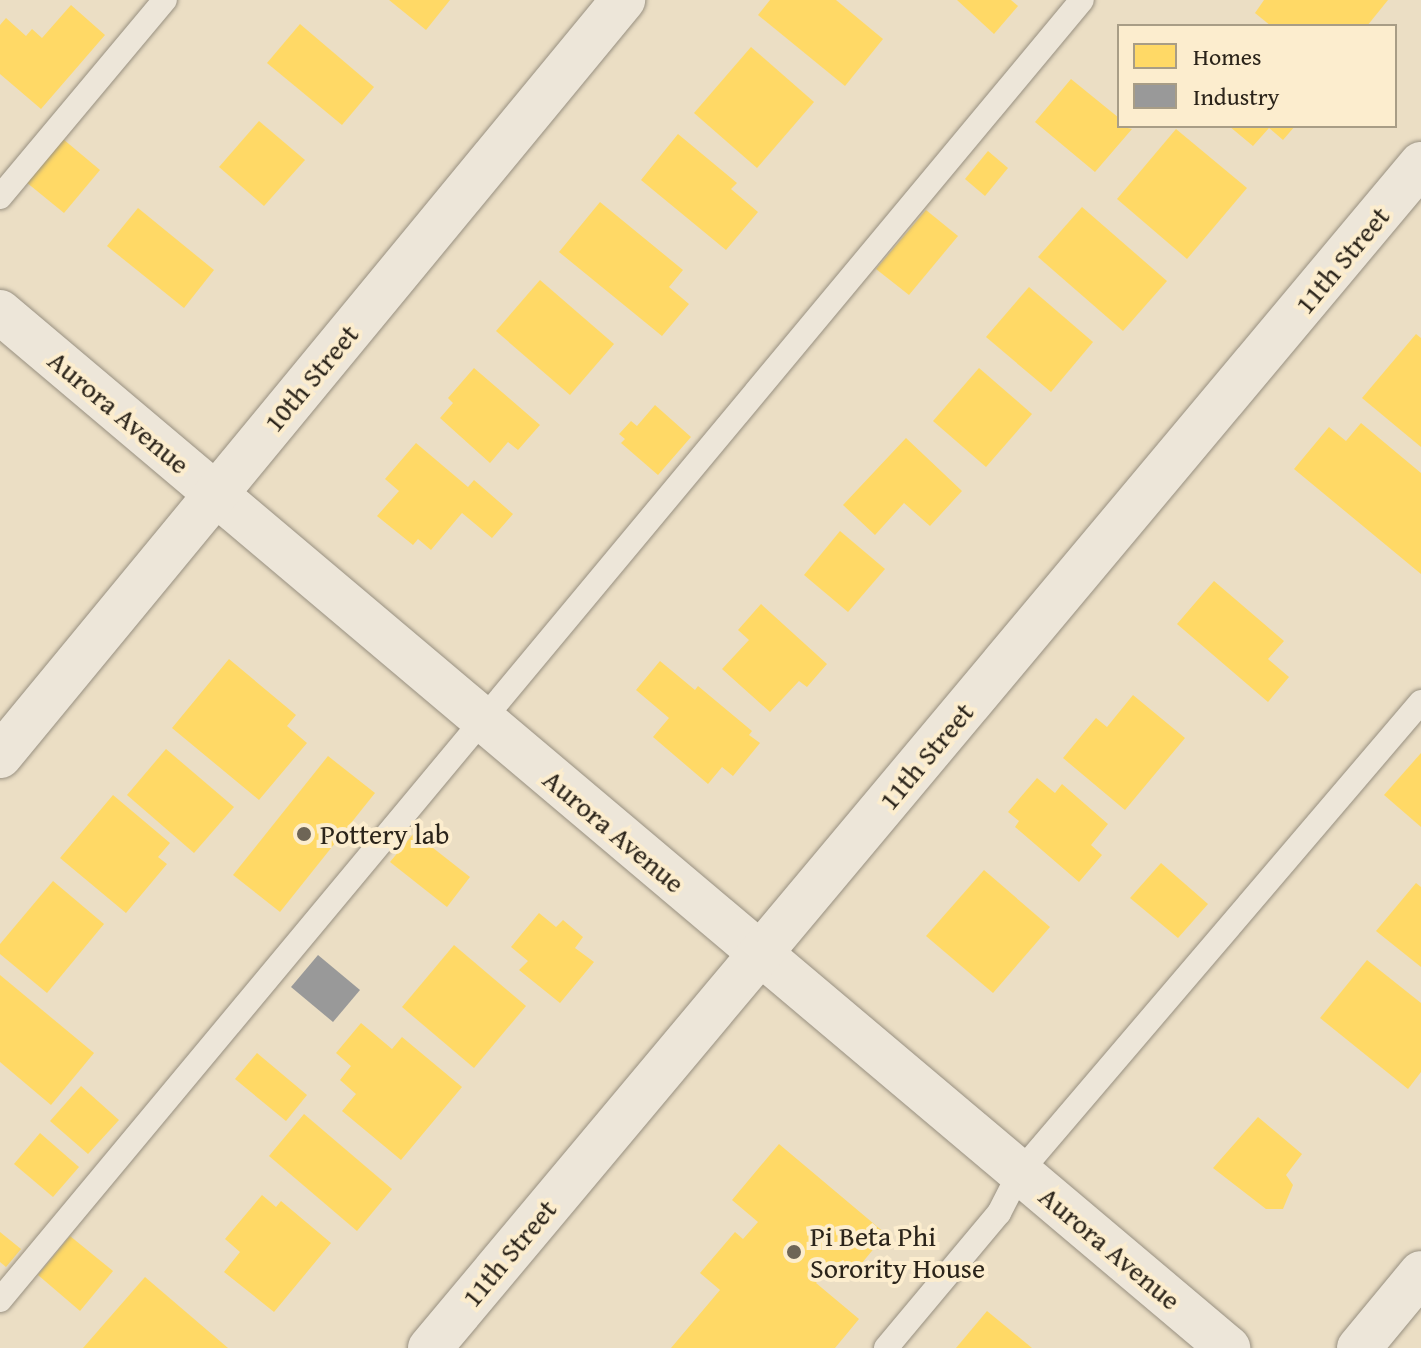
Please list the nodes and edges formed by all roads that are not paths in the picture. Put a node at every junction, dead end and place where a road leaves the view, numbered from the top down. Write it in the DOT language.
graph roads {
  1 [pos="165,0"];
  2 [pos="623,0"];
  3 [pos="1082,0"];
  4 [pos="1421,164"];
  5 [pos="0,197"];
  6 [pos="0,312"];
  7 [pos="216,493"];
  8 [pos="1421,702"];
  9 [pos="483,721"];
  10 [pos="0,756"];
  11 [pos="759,953"];
  12 [pos="1020,1172"];
  13 [pos="1421,1273"];
  14 [pos="0,1300"];
  15 [pos="430,1348"];
  16 [pos="886,1348"];
  17 [pos="1228,1348"];
  18 [pos="1359,1348"];
  1 -- 5 [label="lane"];
  2 -- 7 [label="street, 10th Street"];
  3 -- 9 [label="lane"];
  4 -- 11 [label="street, 11th Street"];
  6 -- 7 [label="street, Aurora Avenue"];
  7 -- 9 [label="street, Aurora Avenue"];
  7 -- 10 [label="street, 10th Street"];
  8 -- 12 [label="lane"];
  9 -- 11 [label="street, Aurora Avenue"];
  9 -- 14 [label="lane"];
  11 -- 12 [label="street, Aurora Avenue"];
  11 -- 15 [label="street, 11th Street"];
  12 -- 16 [label="lane"];
  12 -- 17 [label="street, Aurora Avenue"];
  13 -- 18 [label="street"];
}
